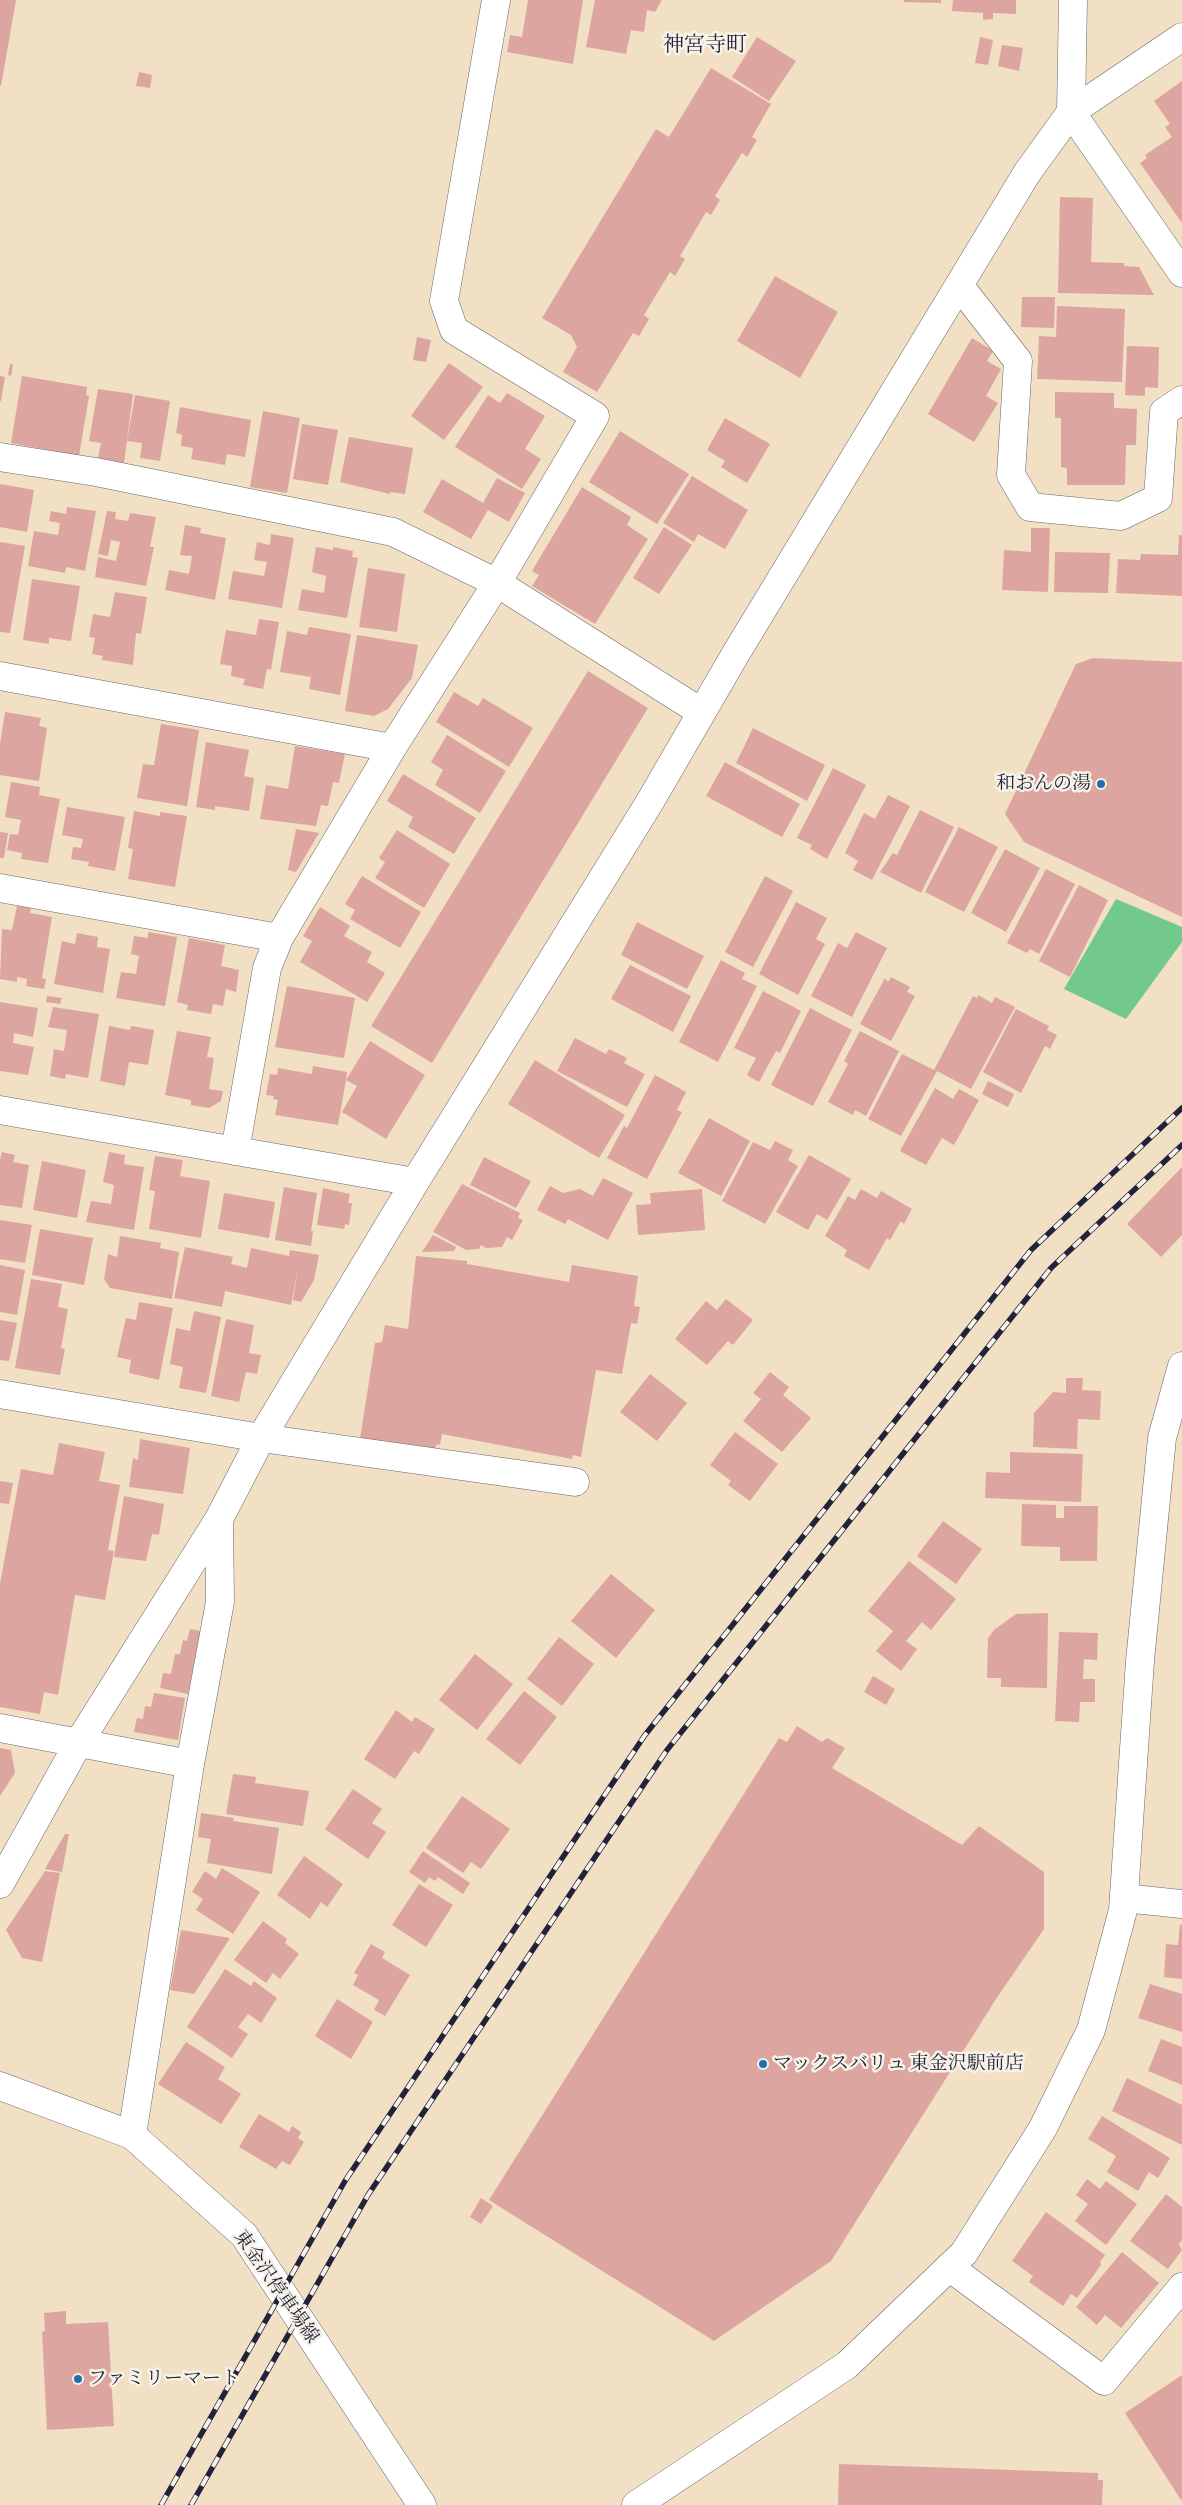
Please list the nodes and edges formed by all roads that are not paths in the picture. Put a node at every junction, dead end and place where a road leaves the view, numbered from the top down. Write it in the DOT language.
graph roads {
  1 [pos="496,0"];
  2 [pos="1073,0"];
  3 [pos="1182,38"];
  4 [pos="1071,112"];
  5 [pos="1182,273"];
  6 [pos="959,285"];
  7 [pos="1182,400"];
  8 [pos="0,457"];
  9 [pos="497,583"];
  10 [pos="0,676"];
  11 [pos="701,712"];
  12 [pos="392,748"];
  13 [pos="0,888"];
  14 [pos="279,938"];
  15 [pos="0,1110"];
  16 [pos="235,1151"];
  17 [pos="416,1182"];
  18 [pos="1182,1366"];
  19 [pos="0,1394"];
  20 [pos="261,1438"];
  21 [pos="575,1482"];
  22 [pos="219,1518"];
  23 [pos="0,1728"];
  24 [pos="79,1742"];
  25 [pos="190,1764"];
  26 [pos="0,1884"];
  27 [pos="1124,1898"];
  28 [pos="1182,1904"];
  29 [pos="0,2086"];
  30 [pos="132,2135"];
  31 [pos="949,2267"];
  32 [pos="1182,2286"];
  33 [pos="422,2505"];
  34 [pos="636,2505"];
  1 -- 9 [label="street"];
  2 -- 4 [label="street"];
  3 -- 4 [label="street"];
  4 -- 5 [label="street"];
  4 -- 6 [label="street"];
  6 -- 7 [label="street"];
  6 -- 11 [label="street"];
  8 -- 9 [label="street"];
  9 -- 11 [label="street"];
  9 -- 12 [label="street"];
  10 -- 12 [label="street"];
  11 -- 17 [label="street"];
  12 -- 14 [label="street"];
  13 -- 14 [label="street"];
  14 -- 16 [label="street"];
  15 -- 16 [label="street"];
  16 -- 17 [label="street"];
  17 -- 20 [label="street"];
  18 -- 27 [label="street"];
  19 -- 20 [label="street"];
  20 -- 21 [label="street"];
  20 -- 22 [label="street"];
  22 -- 24 [label="street"];
  22 -- 25 [label="street"];
  23 -- 24 [label="street"];
  24 -- 25 [label="street"];
  24 -- 26 [label="street"];
  25 -- 30 [label="street"];
  27 -- 28 [label="street"];
  27 -- 31 [label="street"];
  29 -- 30 [label="street, 東金沢停車場線"];
  30 -- 33 [label="street, 東金沢停車場線"];
  31 -- 32 [label="street"];
  31 -- 34 [label="street"];
}
